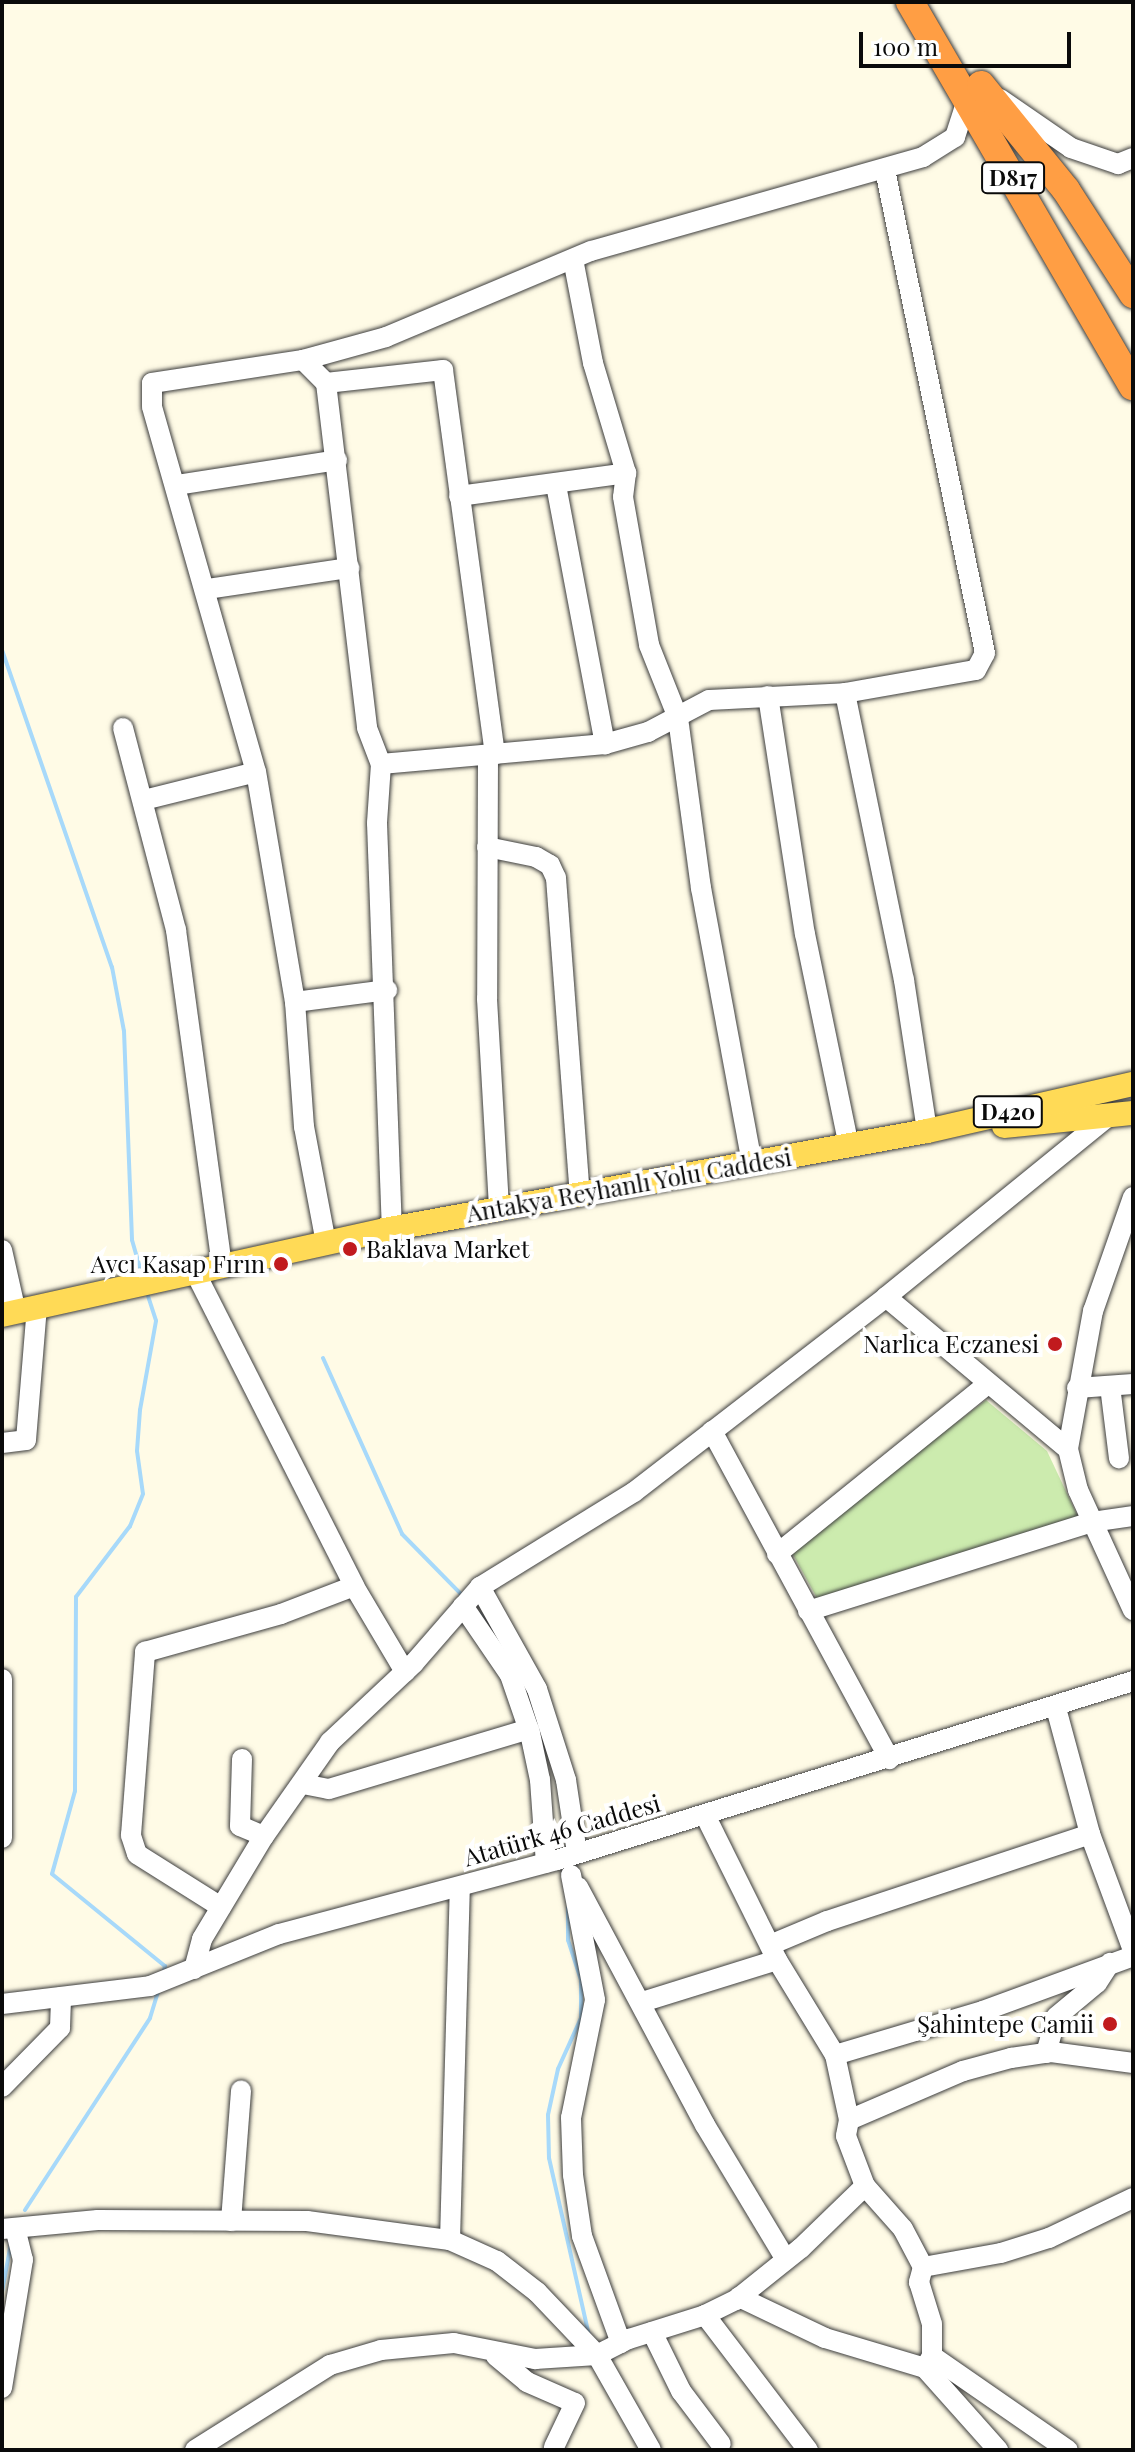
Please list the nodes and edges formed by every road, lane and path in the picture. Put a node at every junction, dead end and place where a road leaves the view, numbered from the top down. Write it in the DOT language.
graph roads {
  1 [pos="910,2"];
  2 [pos="932,2"];
  3 [pos="974,92"];
  4 [pos="1133,158"];
  5 [pos="885,170"];
  6 [pos="573,259"];
  7 [pos="1133,294"];
  8 [pos="1126,351"];
  9 [pos="303,360"];
  10 [pos="326,383"];
  11 [pos="1133,386"];
  12 [pos="337,460"];
  13 [pos="626,473"];
  14 [pos="176,485"];
  15 [pos="556,485"];
  16 [pos="459,496"];
  17 [pos="349,568"];
  18 [pos="208,589"];
  19 [pos="845,693"];
  20 [pos="768,696"];
  21 [pos="678,718"];
  22 [pos="123,728"];
  23 [pos="605,744"];
  24 [pos="492,756"];
  25 [pos="381,764"];
  26 [pos="256,772"];
  27 [pos="144,800"];
  28 [pos="487,847"];
  29 [pos="387,990"];
  30 [pos="295,1002"];
  31 [pos="1133,1084"];
  32 [pos="1121,1114"];
  33 [pos="927,1131"];
  34 [pos="882,1139"];
  35 [pos="849,1146"];
  36 [pos="752,1163"];
  37 [pos="580,1194"];
  38 [pos="1133,1197"];
  39 [pos="499,1209"];
  40 [pos="392,1229"];
  41 [pos="326,1243"];
  42 [pos="2,1250"];
  43 [pos="222,1266"];
  44 [pos="195,1272"];
  45 [pos="886,1297"];
  46 [pos="18,1311"];
  47 [pos="988,1384"];
  48 [pos="1133,1384"];
  49 [pos="1110,1386"];
  50 [pos="1077,1388"];
  51 [pos="712,1431"];
  52 [pos="2,1443"];
  53 [pos="1068,1449"];
  54 [pos="1119,1458"];
  55 [pos="1133,1516"];
  56 [pos="1092,1522"];
  57 [pos="777,1554"];
  58 [pos="354,1586"];
  59 [pos="480,1587"];
  60 [pos="463,1606"];
  61 [pos="1133,1610"];
  62 [pos="808,1611"];
  63 [pos="405,1672"];
  64 [pos="4,1679"];
  65 [pos="1133,1681"];
  66 [pos="1056,1708"];
  67 [pos="529,1729"];
  68 [pos="242,1759"];
  69 [pos="889,1759"];
  70 [pos="303,1784"];
  71 [pos="705,1815"];
  72 [pos="1090,1834"];
  73 [pos="264,1836"];
  74 [pos="2,1838"];
  75 [pos="564,1862"];
  76 [pos="460,1887"];
  77 [pos="221,1907"];
  78 [pos="1133,1950"];
  79 [pos="774,1952"];
  80 [pos="1133,1956"];
  81 [pos="1110,1963"];
  82 [pos="194,1969"];
  83 [pos="61,1997"];
  84 [pos="642,2002"];
  85 [pos="2,2004"];
  86 [pos="1046,2053"];
  87 [pos="835,2055"];
  88 [pos="1133,2063"];
  89 [pos="2,2087"];
  90 [pos="241,2090"];
  91 [pos="849,2120"];
  92 [pos="865,2186"];
  93 [pos="1133,2198"];
  94 [pos="231,2221"];
  95 [pos="9,2230"];
  96 [pos="450,2240"];
  97 [pos="785,2258"];
  98 [pos="923,2267"];
  99 [pos="739,2297"];
  100 [pos="705,2315"];
  101 [pos="652,2332"];
  102 [pos="621,2343"];
  103 [pos="493,2354"];
  104 [pos="597,2355"];
  105 [pos="928,2362"];
  106 [pos="2,2388"];
  107 [pos="721,2444"];
  108 [pos="554,2447"];
  109 [pos="195,2450"];
  110 [pos="651,2450"];
  111 [pos="808,2450"];
  112 [pos="998,2450"];
  113 [pos="1068,2450"];
  1 -- 3 [label="highway, D817"];
  2 -- 3 [label="highway, D817"];
  3 -- 4 [label="street"];
  3 -- 5 [label="street"];
  3 -- 7 [label="highway"];
  3 -- 8 [label="highway, D817"];
  5 -- 6 [label="street"];
  5 -- 19 [label="street"];
  6 -- 9 [label="street"];
  6 -- 13 [label="street"];
  8 -- 11 [label="highway"];
  9 -- 10 [label="street"];
  9 -- 14 [label="street"];
  10 -- 12 [label="street"];
  10 -- 16 [label="street"];
  12 -- 14 [label="street"];
  12 -- 17 [label="street"];
  13 -- 15 [label="street"];
  13 -- 21 [label="street"];
  14 -- 18 [label="street"];
  15 -- 16 [label="street"];
  15 -- 23 [label="street"];
  16 -- 24 [label="street"];
  17 -- 18 [label="street"];
  17 -- 25 [label="street"];
  18 -- 26 [label="street"];
  19 -- 20 [label="street"];
  19 -- 33 [label="street"];
  20 -- 21 [label="street"];
  20 -- 35 [label="street"];
  21 -- 23 [label="street"];
  21 -- 36 [label="street"];
  22 -- 27 [label="street"];
  23 -- 24 [label="street"];
  24 -- 25 [label="street"];
  24 -- 28 [label="street"];
  25 -- 29 [label="street"];
  26 -- 27 [label="street"];
  26 -- 30 [label="street"];
  27 -- 43 [label="street"];
  28 -- 37 [label="street"];
  28 -- 39 [label="street"];
  29 -- 30 [label="street"];
  29 -- 40 [label="street"];
  30 -- 41 [label="street"];
  31 -- 33 [label="main road, D420"];
  32 -- 34 [label="main road, D420"];
  32 -- 45 [label="street"];
  33 -- 34 [label="main road, D420"];
  34 -- 35 [label="main road, Antakya Reyhanlı Yolu Caddesi / D420"];
  35 -- 36 [label="main road, Antakya Reyhanlı Yolu Caddesi / D420"];
  36 -- 37 [label="main road, Antakya Reyhanlı Yolu Caddesi / D420"];
  37 -- 39 [label="main road, Antakya Reyhanlı Yolu Caddesi / D420"];
  38 -- 50 [label="street"];
  39 -- 40 [label="main road, Antakya Reyhanlı Yolu Caddesi / D420"];
  40 -- 41 [label="main road, Antakya Reyhanlı Yolu Caddesi / D420"];
  41 -- 43 [label="main road, Antakya Reyhanlı Yolu Caddesi / D420"];
  42 -- 46 [label="street"];
  43 -- 44 [label="main road, Antakya Reyhanlı Yolu Caddesi / D420"];
  44 -- 46 [label="main road, Antakya Reyhanlı Yolu Caddesi / D420"];
  44 -- 58 [label="street"];
  45 -- 47 [label="street"];
  45 -- 51 [label="street"];
  46 -- 52 [label="street"];
  47 -- 53 [label="street"];
  47 -- 57 [label="street"];
  48 -- 49 [label="street"];
  49 -- 50 [label="street"];
  49 -- 54 [label="street"];
  50 -- 53 [label="street"];
  51 -- 57 [label="street"];
  51 -- 59 [label="street"];
  53 -- 56 [label="street"];
  55 -- 56 [label="street"];
  56 -- 61 [label="street"];
  56 -- 62 [label="street"];
  57 -- 62 [label="street"];
  58 -- 63 [label="street"];
  58 -- 77 [label="street"];
  59 -- 60 [label="street"];
  59 -- 75 [label="street"];
  60 -- 63 [label="street"];
  60 -- 67 [label="street"];
  62 -- 69 [label="street"];
  63 -- 70 [label="street"];
  64 -- 74 [label="street"];
  65 -- 66 [label="street, Atatürk 46 Caddesi"];
  66 -- 69 [label="street, Atatürk 46 Caddesi"];
  66 -- 72 [label="street"];
  67 -- 70 [label="street"];
  67 -- 75 [label="street"];
  68 -- 73 [label="street"];
  69 -- 71 [label="street, Atatürk 46 Caddesi"];
  70 -- 73 [label="street"];
  71 -- 75 [label="street, Atatürk 46 Caddesi"];
  71 -- 79 [label="street"];
  72 -- 78 [label="street"];
  72 -- 79 [label="street"];
  73 -- 77 [label="street"];
  75 -- 76 [label="street, Atatürk 46 Caddesi"];
  75 -- 84 [label="street"];
  75 -- 102 [label="street"];
  76 -- 82 [label="street, Atatürk 46 Caddesi"];
  76 -- 96 [label="street"];
  77 -- 82 [label="street"];
  79 -- 84 [label="street"];
  79 -- 87 [label="street"];
  80 -- 81 [label="street"];
  81 -- 86 [label="street"];
  81 -- 87 [label="street"];
  82 -- 83 [label="street, Atatürk 46 Caddesi"];
  83 -- 85 [label="street, Atatürk 46 Caddesi"];
  83 -- 89 [label="street"];
  84 -- 97 [label="street"];
  86 -- 88 [label="street"];
  86 -- 91 [label="street"];
  87 -- 91 [label="street"];
  90 -- 94 [label="street"];
  91 -- 92 [label="street"];
  92 -- 97 [label="street"];
  92 -- 98 [label="street"];
  93 -- 98 [label="street"];
  94 -- 95 [label="street"];
  94 -- 96 [label="street"];
  95 -- 106 [label="street"];
  96 -- 104 [label="street"];
  97 -- 99 [label="street"];
  98 -- 105 [label="street"];
  99 -- 100 [label="street"];
  99 -- 105 [label="street"];
  100 -- 101 [label="street"];
  100 -- 111 [label="street"];
  101 -- 102 [label="street"];
  101 -- 107 [label="street"];
  102 -- 104 [label="street"];
  103 -- 104 [label="street"];
  103 -- 108 [label="street"];
  103 -- 109 [label="street"];
  104 -- 110 [label="street"];
  105 -- 112 [label="street"];
  105 -- 113 [label="street"];
}
